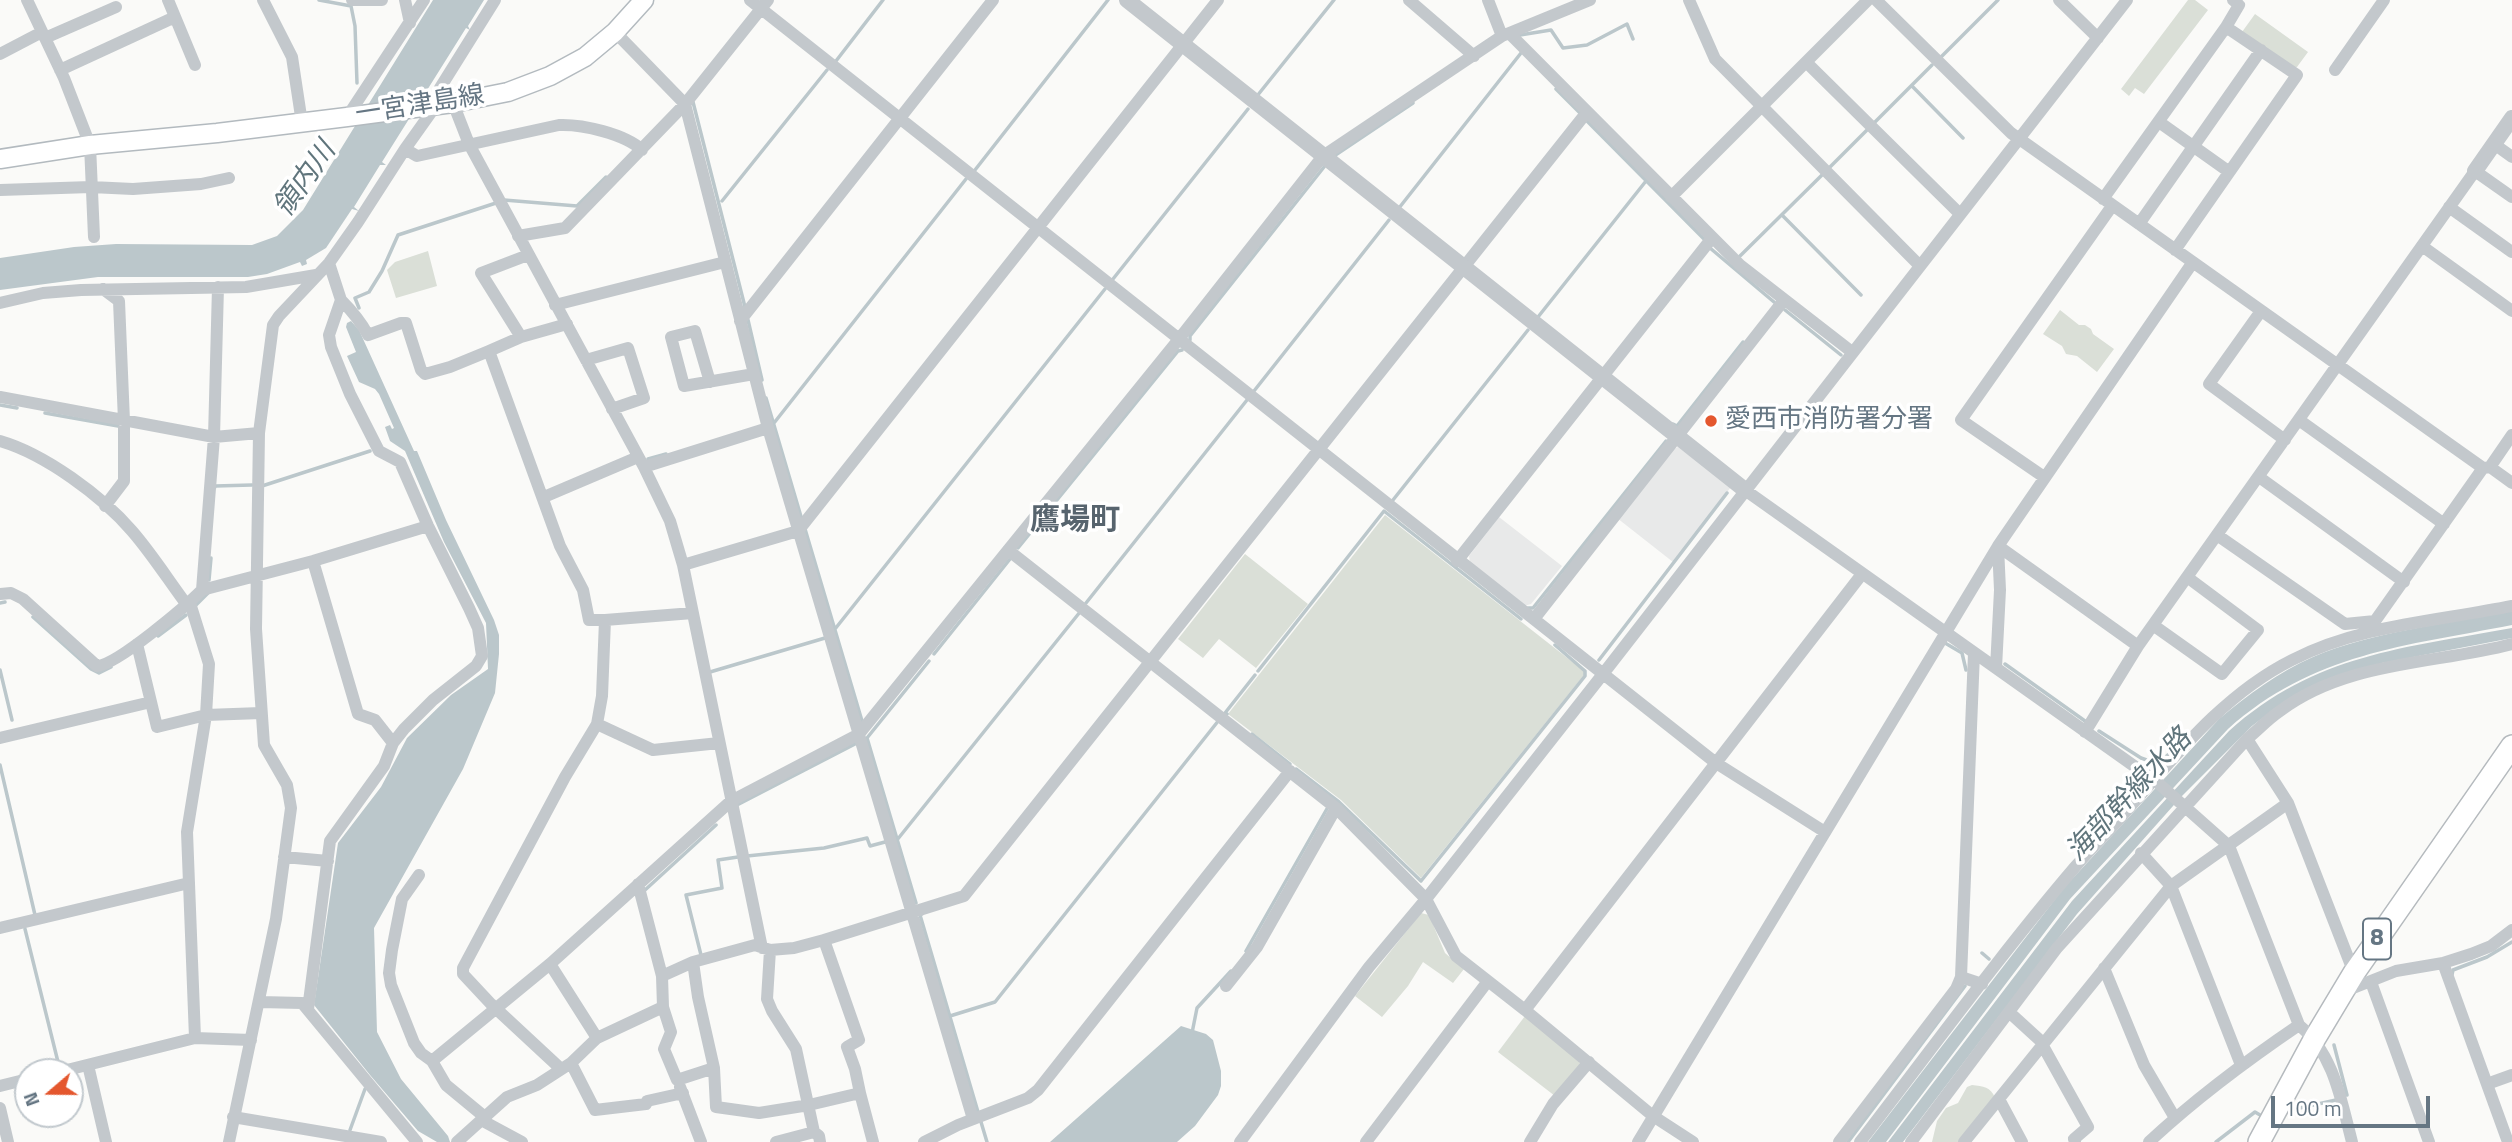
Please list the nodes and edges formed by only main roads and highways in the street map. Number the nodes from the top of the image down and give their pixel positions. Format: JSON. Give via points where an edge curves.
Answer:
{"nodes":[{"id":1,"x":644,"y":0,"type":"edge"},
{"id":2,"x":0,"y":159,"type":"edge"},
{"id":3,"x":2512,"y":746,"type":"edge"},
{"id":4,"x":2259,"y":1142,"type":"edge"}],
"edges":[{"from":1,"to":2,"type":"main road","name":"一宮津島線","via":[[584,57],[508,92],[352,117]]},
{"from":3,"to":4,"type":"main road","number":"8","via":[[2362,977],[2307,1032]]}]}
